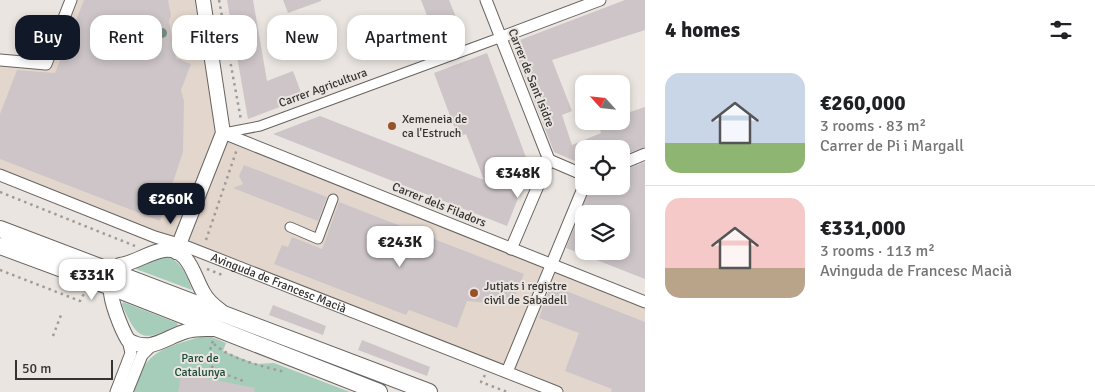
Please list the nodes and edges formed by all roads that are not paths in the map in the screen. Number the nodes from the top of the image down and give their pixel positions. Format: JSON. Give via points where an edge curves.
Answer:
{"nodes":[{"id":1,"x":71,"y":0,"type":"edge"},
{"id":2,"x":203,"y":0,"type":"edge"},
{"id":3,"x":486,"y":0,"type":"edge"},
{"id":4,"x":600,"y":0,"type":"edge"},
{"id":5,"x":499,"y":38,"type":"junction"},
{"id":6,"x":0,"y":60,"type":"edge"},
{"id":7,"x":223,"y":133,"type":"junction"},
{"id":8,"x":645,"y":154,"type":"edge"},
{"id":9,"x":549,"y":160,"type":"junction"},
{"id":10,"x":630,"y":160,"type":"edge"},
{"id":11,"x":575,"y":171,"type":"edge"},
{"id":12,"x":0,"y":175,"type":"edge"},
{"id":13,"x":580,"y":195,"type":"edge"},
{"id":14,"x":334,"y":199,"type":"dead end"},
{"id":15,"x":290,"y":227,"type":"dead end"},
{"id":16,"x":0,"y":229,"type":"edge"},
{"id":17,"x":0,"y":246,"type":"edge"},
{"id":18,"x":177,"y":248,"type":"junction"},
{"id":19,"x":511,"y":249,"type":"junction"},
{"id":20,"x":551,"y":264,"type":"junction"},
{"id":21,"x":117,"y":282,"type":"junction"},
{"id":22,"x":645,"y":302,"type":"edge"},
{"id":23,"x":198,"y":312,"type":"junction"},
{"id":24,"x":217,"y":332,"type":"junction"},
{"id":25,"x":128,"y":340,"type":"junction"},
{"id":26,"x":152,"y":346,"type":"junction"},
{"id":27,"x":507,"y":372,"type":"junction"},
{"id":28,"x":116,"y":392,"type":"edge"},
{"id":29,"x":128,"y":392,"type":"edge"},
{"id":30,"x":379,"y":392,"type":"edge"},
{"id":31,"x":429,"y":392,"type":"edge"},
{"id":32,"x":557,"y":392,"type":"edge"}],
"edges":[{"from":1,"to":6,"type":"street","via":[[46,64]]},
{"from":2,"to":7,"type":"street"},
{"from":3,"to":5,"type":"street","name":"Carrer de Sant Isidre"},
{"from":4,"to":5,"type":"street","name":"Carrer Agricultura"},
{"from":5,"to":7,"type":"street","name":"Carrer Agricultura","via":[[260,126]]},
{"from":5,"to":9,"type":"street","name":"Carrer de Sant Isidre"},
{"from":7,"to":18,"type":"street"},
{"from":7,"to":19,"type":"street","name":"Carrer dels Filadors"},
{"from":8,"to":10,"type":"street"},
{"from":9,"to":11,"type":"street"},
{"from":9,"to":19,"type":"street"},
{"from":12,"to":18,"type":"street","name":"Avinguda de Francesc Macià"},
{"from":13,"to":20,"type":"street"},
{"from":14,"to":15,"type":"street","via":[[318,238]]},
{"from":16,"to":21,"type":"main road","name":"Avinguda de Francesc Macià","via":[[89,263]]},
{"from":17,"to":21,"type":"main road","name":"Avinguda de Francesc Macià","via":[[90,286]]},
{"from":18,"to":21,"type":"street","name":"Avinguda de Francesc Macià","via":[[163,250]]},
{"from":18,"to":23,"type":"street","name":"Avinguda de Francesc Macià","via":[[188,260]]},
{"from":18,"to":27,"type":"street","name":"Avinguda de Francesc Macià"},
{"from":19,"to":20,"type":"street","name":"Carrer dels Filadors"},
{"from":20,"to":22,"type":"street","name":"Carrer dels Filadors"},
{"from":20,"to":27,"type":"street"},
{"from":21,"to":23,"type":"main road","name":"Avinguda de Francesc Macià"},
{"from":21,"to":25,"type":"street"},
{"from":23,"to":24,"type":"main road","name":"Avinguda de Francesc Macià"},
{"from":23,"to":24,"type":"street","name":"Avinguda de Francesc Macià","via":[[209,300]]},
{"from":23,"to":26,"type":"street"},
{"from":24,"to":30,"type":"main road","name":"Avinguda de Francesc Macià"},
{"from":24,"to":31,"type":"main road","name":"Avinguda de Francesc Macià"},
{"from":25,"to":26,"type":"street","via":[[142,347]]},
{"from":25,"to":28,"type":"street","via":[[132,353]]},
{"from":26,"to":29,"type":"street","via":[[142,355]]},
{"from":27,"to":32,"type":"street","name":"Avinguda de Francesc Macià"}]}
